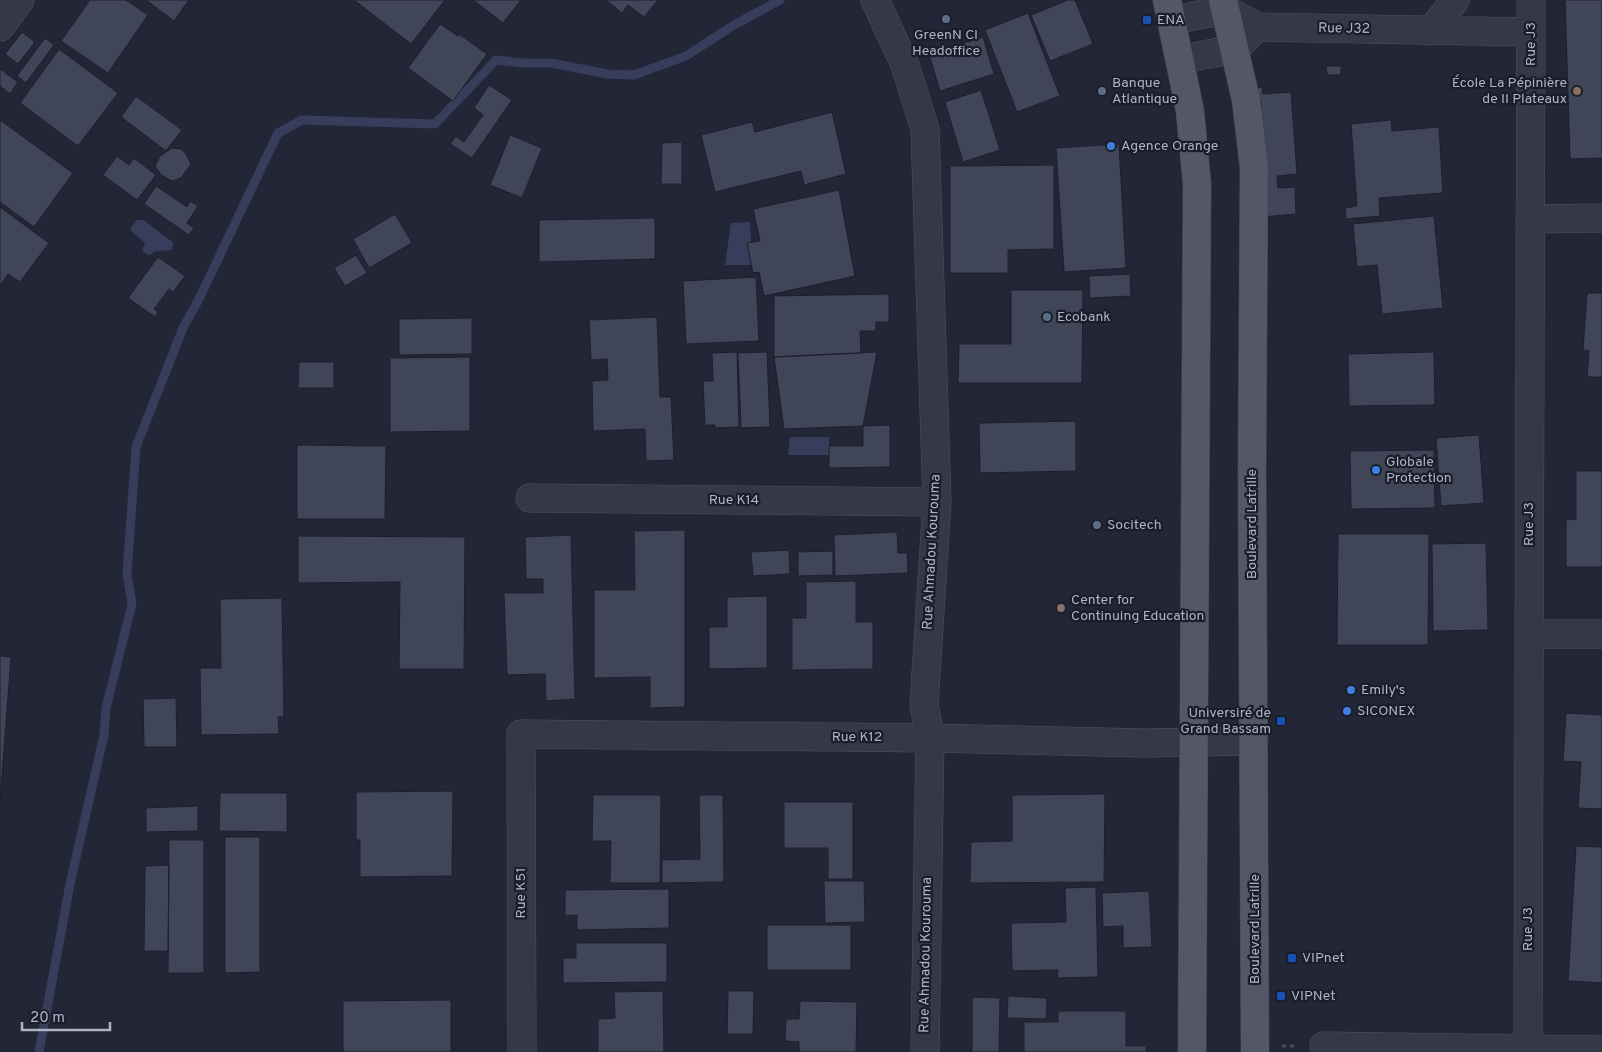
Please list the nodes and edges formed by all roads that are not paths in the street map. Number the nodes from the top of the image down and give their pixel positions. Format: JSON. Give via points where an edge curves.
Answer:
{"nodes":[{"id":1,"x":20,"y":0,"type":"edge"},
{"id":2,"x":875,"y":0,"type":"edge"},
{"id":3,"x":1455,"y":0,"type":"edge"},
{"id":4,"x":1531,"y":0,"type":"edge"},
{"id":5,"x":1224,"y":5,"type":"edge"},
{"id":6,"x":1170,"y":10,"type":"edge"},
{"id":7,"x":0,"y":27,"type":"edge"},
{"id":8,"x":1258,"y":27,"type":"junction"},
{"id":9,"x":1431,"y":31,"type":"junction"},
{"id":10,"x":1531,"y":32,"type":"junction"},
{"id":11,"x":1236,"y":49,"type":"junction"},
{"id":12,"x":1181,"y":59,"type":"junction"},
{"id":13,"x":1602,"y":218,"type":"edge"},
{"id":14,"x":1530,"y":219,"type":"junction"},
{"id":15,"x":530,"y":498,"type":"dead end"},
{"id":16,"x":937,"y":502,"type":"junction"},
{"id":17,"x":1529,"y":634,"type":"junction"},
{"id":18,"x":1602,"y":634,"type":"edge"},
{"id":19,"x":521,"y":734,"type":"joint"},
{"id":20,"x":930,"y":738,"type":"junction"},
{"id":21,"x":1254,"y":741,"type":"junction"},
{"id":22,"x":1193,"y":742,"type":"junction"},
{"id":23,"x":1324,"y":1046,"type":"road end"},
{"id":24,"x":1255,"y":1049,"type":"edge"},
{"id":25,"x":1528,"y":1049,"type":"junction"},
{"id":26,"x":1602,"y":1050,"type":"edge"},
{"id":27,"x":522,"y":1052,"type":"edge"},
{"id":28,"x":925,"y":1052,"type":"edge"},
{"id":29,"x":1192,"y":1052,"type":"edge"}],
"edges":[{"from":1,"to":7,"type":"street"},
{"from":2,"to":16,"type":"street","name":"Rue Ahmadou Kourouma","via":[[904,65],[925,129]]},
{"from":3,"to":9,"type":"street"},
{"from":4,"to":10,"type":"street","name":"Rue J3"},
{"from":5,"to":6,"type":"street"},
{"from":5,"to":8,"type":"street"},
{"from":5,"to":11,"type":"main road","name":"Boulevard Latrille"},
{"from":6,"to":12,"type":"main road"},
{"from":8,"to":9,"type":"street","name":"Rue J32"},
{"from":8,"to":11,"type":"street"},
{"from":9,"to":10,"type":"street","name":"Rue J32"},
{"from":10,"to":14,"type":"street","name":"Rue J3"},
{"from":11,"to":12,"type":"street"},
{"from":11,"to":21,"type":"main road","name":"Boulevard Latrille","via":[[1254,168]]},
{"from":12,"to":22,"type":"main road","via":[[1197,184]]},
{"from":13,"to":14,"type":"street"},
{"from":14,"to":17,"type":"street","name":"Rue J3"},
{"from":15,"to":16,"type":"street","name":"Rue K14"},
{"from":16,"to":20,"type":"street","name":"Rue Ahmadou Kourouma","via":[[924,705]]},
{"from":17,"to":18,"type":"street"},
{"from":17,"to":25,"type":"street","name":"Rue J3"},
{"from":19,"to":20,"type":"street","name":"Rue K12"},
{"from":19,"to":27,"type":"street","name":"Rue K51"},
{"from":20,"to":22,"type":"street","name":"Rue K12"},
{"from":20,"to":28,"type":"street","name":"Rue Ahmadou Kourouma"},
{"from":21,"to":22,"type":"street","name":"Rue K12"},
{"from":21,"to":24,"type":"main road","name":"Boulevard Latrille"},
{"from":22,"to":29,"type":"main road"},
{"from":23,"to":25,"type":"street"},
{"from":25,"to":26,"type":"street"}]}
